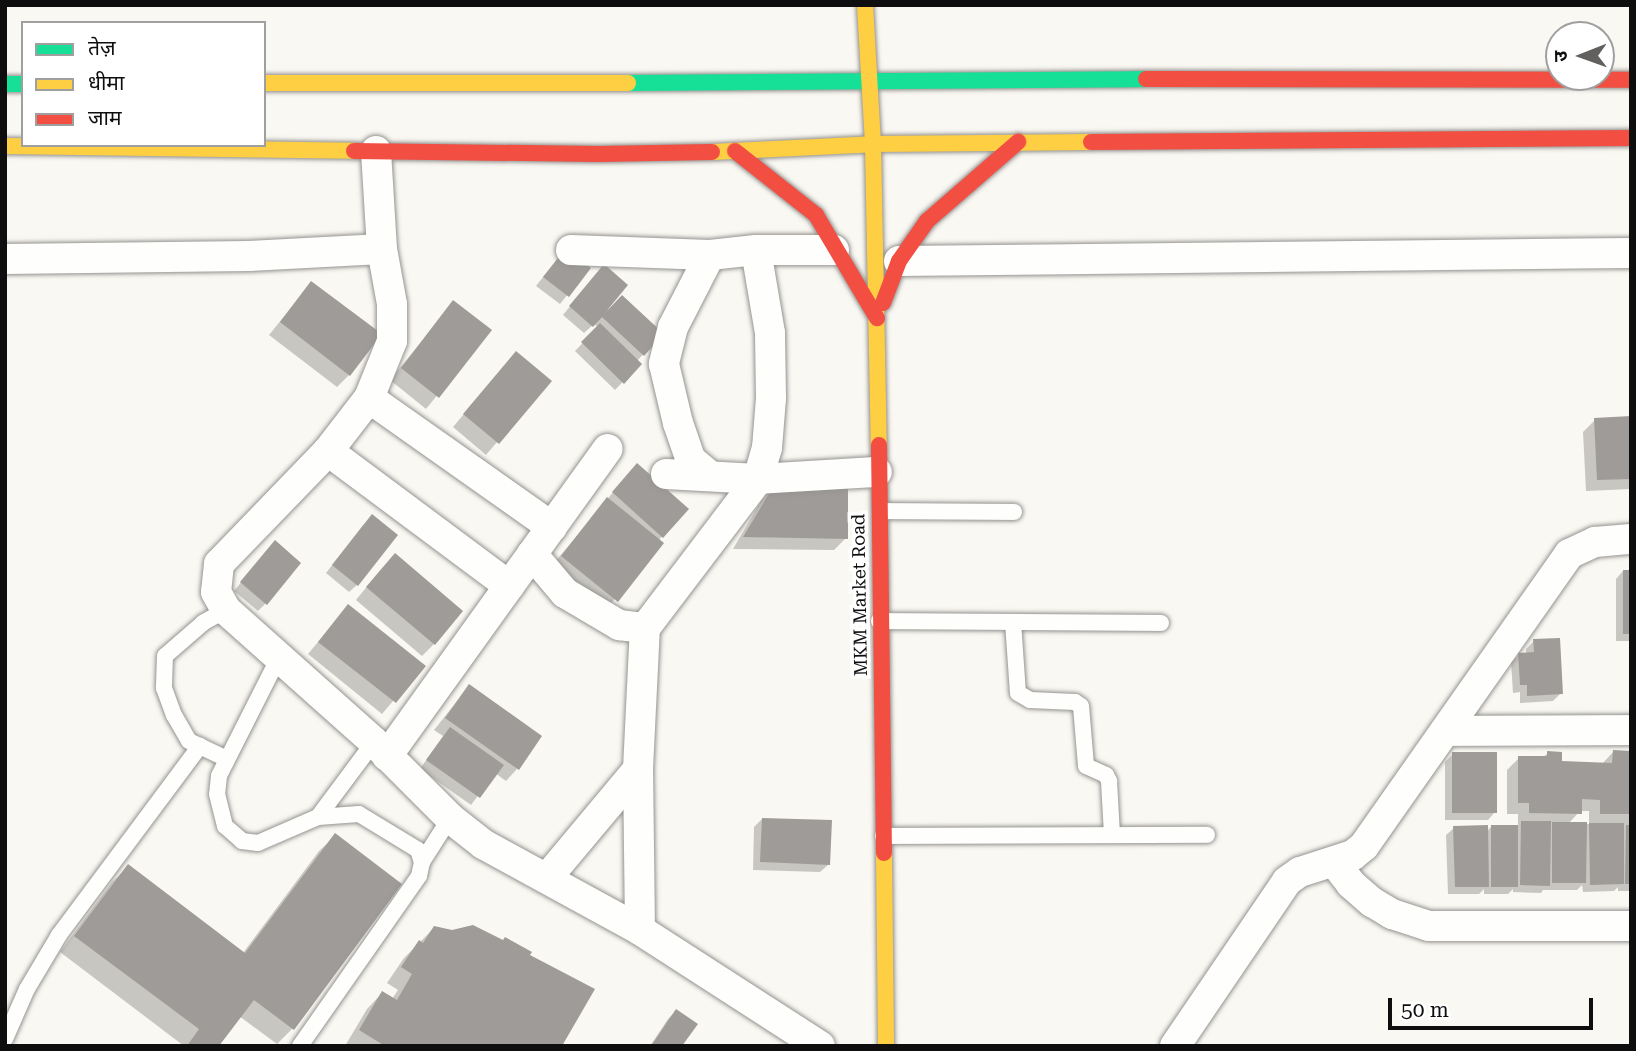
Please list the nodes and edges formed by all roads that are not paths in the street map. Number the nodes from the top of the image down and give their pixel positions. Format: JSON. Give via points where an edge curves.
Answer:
{"nodes":[{"id":1,"x":865,"y":5,"type":"edge"},
{"id":2,"x":867,"y":79,"type":"junction"},
{"id":3,"x":1631,"y":80,"type":"edge"},
{"id":4,"x":266,"y":83,"type":"edge"},
{"id":5,"x":1631,"y":138,"type":"edge"},
{"id":6,"x":1018,"y":142,"type":"junction"},
{"id":7,"x":873,"y":144,"type":"junction"},
{"id":8,"x":79,"y":147,"type":"edge"},
{"id":9,"x":376,"y":151,"type":"junction"},
{"id":10,"x":735,"y":151,"type":"junction"},
{"id":11,"x":382,"y":249,"type":"junction"},
{"id":12,"x":571,"y":250,"type":"dead end"},
{"id":13,"x":756,"y":250,"type":"junction"},
{"id":14,"x":834,"y":250,"type":"junction"},
{"id":15,"x":1631,"y":253,"type":"edge"},
{"id":16,"x":710,"y":255,"type":"junction"},
{"id":17,"x":5,"y":259,"type":"edge"},
{"id":18,"x":899,"y":261,"type":"junction"},
{"id":19,"x":877,"y":318,"type":"junction"},
{"id":20,"x":369,"y":398,"type":"junction"},
{"id":21,"x":608,"y":449,"type":"dead end"},
{"id":22,"x":328,"y":451,"type":"junction"},
{"id":23,"x":877,"y":472,"type":"junction"},
{"id":24,"x":666,"y":474,"type":"dead end"},
{"id":25,"x":710,"y":476,"type":"junction"},
{"id":26,"x":758,"y":479,"type":"junction"},
{"id":27,"x":877,"y":511,"type":"junction"},
{"id":28,"x":1014,"y":512,"type":"dead end"},
{"id":29,"x":552,"y":527,"type":"junction"},
{"id":30,"x":1631,"y":539,"type":"edge"},
{"id":31,"x":532,"y":554,"type":"junction"},
{"id":32,"x":509,"y":586,"type":"junction"},
{"id":33,"x":226,"y":611,"type":"junction"},
{"id":34,"x":879,"y":621,"type":"junction"},
{"id":35,"x":1013,"y":622,"type":"junction"},
{"id":36,"x":1161,"y":623,"type":"dead end"},
{"id":37,"x":645,"y":628,"type":"junction"},
{"id":38,"x":278,"y":659,"type":"junction"},
{"id":39,"x":1445,"y":730,"type":"junction"},
{"id":40,"x":1631,"y":730,"type":"edge"},
{"id":41,"x":200,"y":746,"type":"junction"},
{"id":42,"x":381,"y":749,"type":"junction"},
{"id":43,"x":227,"y":759,"type":"junction"},
{"id":44,"x":638,"y":769,"type":"junction"},
{"id":45,"x":318,"y":817,"type":"junction"},
{"id":46,"x":450,"y":818,"type":"junction"},
{"id":47,"x":1112,"y":835,"type":"junction"},
{"id":48,"x":1207,"y":835,"type":"dead end"},
{"id":49,"x":883,"y":836,"type":"junction"},
{"id":50,"x":422,"y":862,"type":"junction"},
{"id":51,"x":1334,"y":862,"type":"junction"},
{"id":52,"x":547,"y":878,"type":"junction"},
{"id":53,"x":1631,"y":926,"type":"edge"},
{"id":54,"x":640,"y":930,"type":"junction"},
{"id":55,"x":5,"y":1040,"type":"edge"},
{"id":56,"x":300,"y":1046,"type":"edge"},
{"id":57,"x":820,"y":1046,"type":"edge"},
{"id":58,"x":886,"y":1046,"type":"edge"},
{"id":59,"x":1175,"y":1046,"type":"edge"}],
"edges":[{"from":1,"to":2,"type":"main road","name":"MKM Market Road"},
{"from":2,"to":3,"type":"main road"},
{"from":2,"to":4,"type":"main road","via":[[799,83]]},
{"from":2,"to":7,"type":"main road","name":"MKM Market Road"},
{"from":5,"to":6,"type":"main road"},
{"from":6,"to":7,"type":"main road"},
{"from":6,"to":18,"type":"main road","via":[[927,221]]},
{"from":7,"to":10,"type":"main road"},
{"from":7,"to":19,"type":"main road","name":"MKM Market Road"},
{"from":8,"to":9,"type":"main road"},
{"from":9,"to":10,"type":"main road"},
{"from":9,"to":11,"type":"street"},
{"from":10,"to":14,"type":"main road","via":[[816,215]]},
{"from":11,"to":17,"type":"street","via":[[249,257]]},
{"from":11,"to":20,"type":"street","via":[[392,304],[392,341]]},
{"from":12,"to":16,"type":"street"},
{"from":13,"to":14,"type":"street"},
{"from":13,"to":16,"type":"street"},
{"from":13,"to":26,"type":"street","via":[[769,333],[771,398]]},
{"from":14,"to":19,"type":"main road"},
{"from":15,"to":18,"type":"street"},
{"from":16,"to":25,"type":"street","via":[[673,327],[664,364],[691,460]]},
{"from":18,"to":19,"type":"main road"},
{"from":19,"to":23,"type":"main road","name":"MKM Market Road"},
{"from":20,"to":22,"type":"street"},
{"from":20,"to":29,"type":"street"},
{"from":21,"to":29,"type":"street"},
{"from":22,"to":32,"type":"street"},
{"from":22,"to":33,"type":"street","via":[[219,564],[216,592]]},
{"from":23,"to":26,"type":"street"},
{"from":23,"to":27,"type":"main road","name":"MKM Market Road"},
{"from":24,"to":25,"type":"street"},
{"from":25,"to":26,"type":"street"},
{"from":26,"to":37,"type":"street"},
{"from":27,"to":28,"type":"lane"},
{"from":27,"to":34,"type":"main road","name":"MKM Market Road"},
{"from":29,"to":31,"type":"street"},
{"from":30,"to":39,"type":"street","via":[[1595,542],[1569,554]]},
{"from":31,"to":32,"type":"street"},
{"from":31,"to":37,"type":"street","via":[[565,593],[619,625]]},
{"from":32,"to":42,"type":"street"},
{"from":33,"to":38,"type":"street"},
{"from":33,"to":41,"type":"lane","via":[[203,623],[165,656],[164,688],[174,715],[189,741]]},
{"from":34,"to":35,"type":"lane"},
{"from":34,"to":49,"type":"main road","name":"MKM Market Road"},
{"from":35,"to":36,"type":"lane"},
{"from":35,"to":47,"type":"lane","via":[[1018,693],[1030,700],[1081,706],[1086,766],[1109,780]]},
{"from":37,"to":44,"type":"street"},
{"from":38,"to":42,"type":"street"},
{"from":38,"to":43,"type":"lane"},
{"from":39,"to":40,"type":"street"},
{"from":39,"to":51,"type":"street","via":[[1364,846]]},
{"from":41,"to":43,"type":"lane"},
{"from":41,"to":55,"type":"lane","via":[[59,935],[27,989]]},
{"from":42,"to":45,"type":"lane"},
{"from":42,"to":46,"type":"street"},
{"from":43,"to":45,"type":"lane","via":[[217,794],[225,826],[242,841],[258,843]]},
{"from":44,"to":52,"type":"street"},
{"from":44,"to":54,"type":"street"},
{"from":45,"to":50,"type":"lane","via":[[359,814],[418,850]]},
{"from":46,"to":50,"type":"lane"},
{"from":46,"to":52,"type":"street","via":[[483,844]]},
{"from":47,"to":48,"type":"lane"},
{"from":47,"to":49,"type":"lane"},
{"from":49,"to":58,"type":"main road","name":"MKM Market Road"},
{"from":50,"to":56,"type":"lane","via":[[419,876]]},
{"from":51,"to":53,"type":"street","via":[[1373,902],[1428,926]]},
{"from":51,"to":59,"type":"street","via":[[1287,881]]},
{"from":52,"to":54,"type":"street"},
{"from":54,"to":57,"type":"street"}]}
